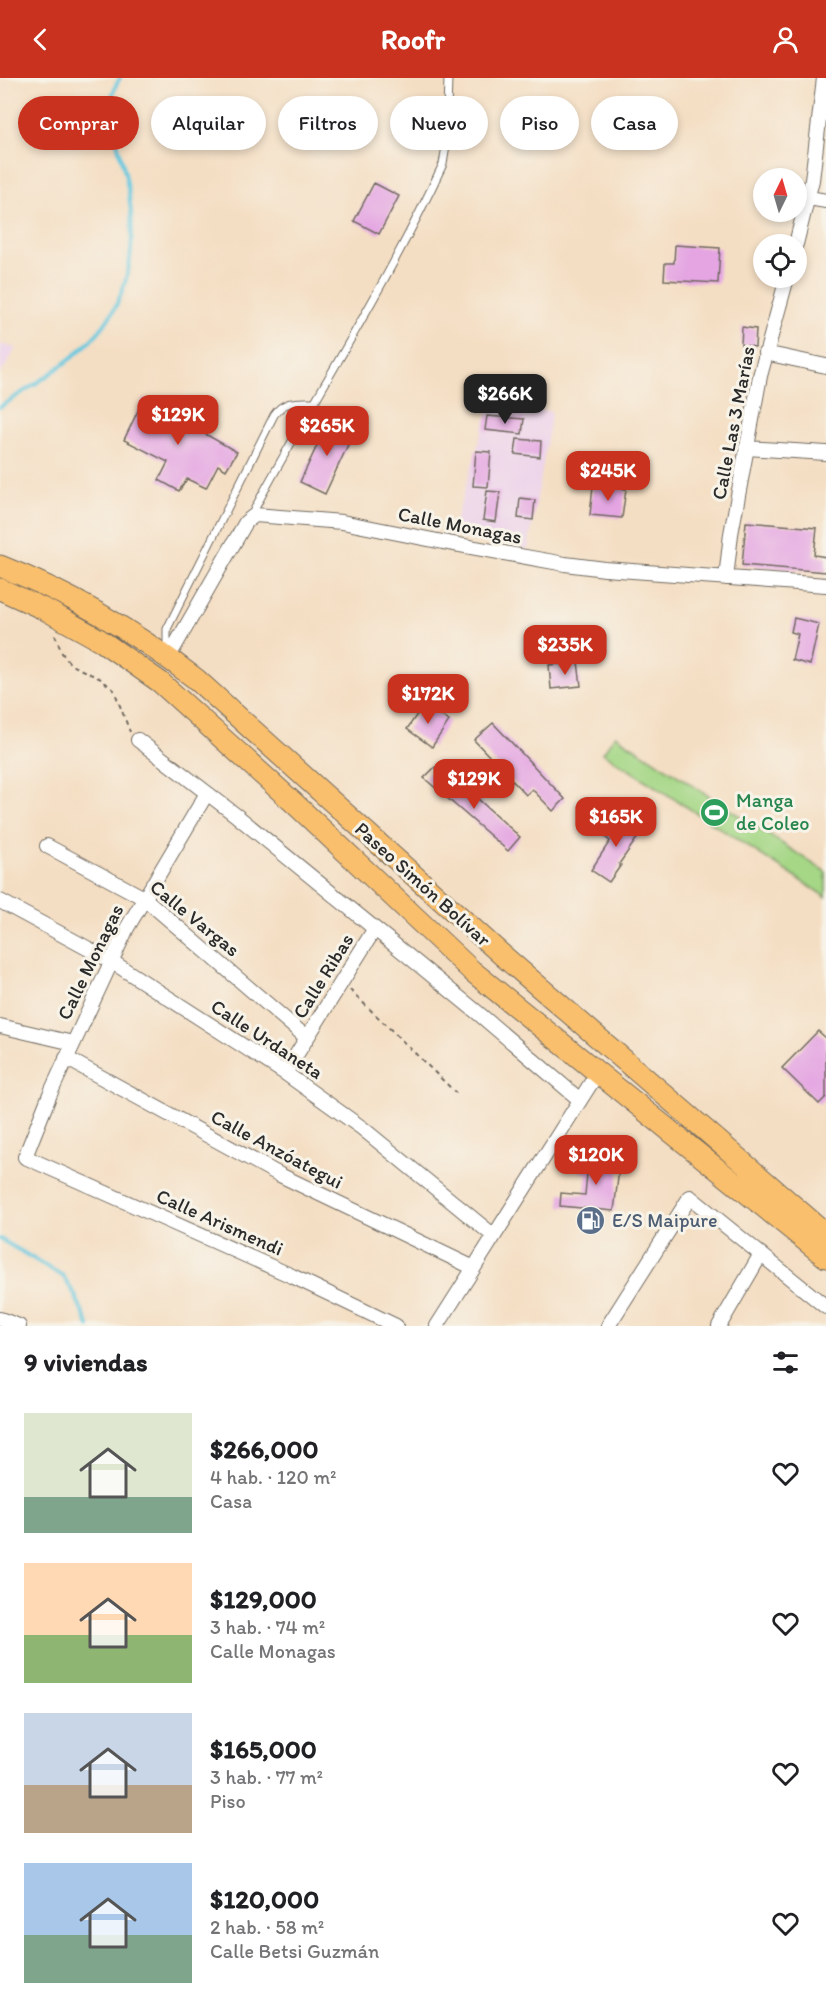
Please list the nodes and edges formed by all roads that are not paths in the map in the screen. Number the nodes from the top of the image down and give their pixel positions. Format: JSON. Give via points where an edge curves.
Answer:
{"nodes":[{"id":1,"x":448,"y":78,"type":"edge"},
{"id":2,"x":824,"y":78,"type":"edge"},
{"id":3,"x":808,"y":198,"type":"junction"},
{"id":4,"x":826,"y":201,"type":"edge"},
{"id":5,"x":799,"y":234,"type":"edge"},
{"id":6,"x":784,"y":288,"type":"edge"},
{"id":7,"x":765,"y":353,"type":"junction"},
{"id":8,"x":826,"y":366,"type":"edge"},
{"id":9,"x":313,"y":402,"type":"junction"},
{"id":10,"x":746,"y":448,"type":"junction"},
{"id":11,"x":826,"y":453,"type":"edge"},
{"id":12,"x":252,"y":516,"type":"junction"},
{"id":13,"x":0,"y":566,"type":"edge"},
{"id":14,"x":726,"y":578,"type":"junction"},
{"id":15,"x":826,"y":585,"type":"edge"},
{"id":16,"x":0,"y":589,"type":"edge"},
{"id":17,"x":171,"y":653,"type":"junction"},
{"id":18,"x":138,"y":740,"type":"road end"},
{"id":19,"x":207,"y":793,"type":"junction"},
{"id":20,"x":47,"y":846,"type":"dead end"},
{"id":21,"x":144,"y":898,"type":"junction"},
{"id":22,"x":0,"y":901,"type":"edge"},
{"id":23,"x":374,"y":930,"type":"junction"},
{"id":24,"x":111,"y":962,"type":"junction"},
{"id":25,"x":0,"y":1026,"type":"edge"},
{"id":26,"x":307,"y":1038,"type":"junction"},
{"id":27,"x":73,"y":1042,"type":"junction"},
{"id":28,"x":66,"y":1058,"type":"junction"},
{"id":29,"x":598,"y":1072,"type":"junction"},
{"id":30,"x":285,"y":1073,"type":"junction"},
{"id":31,"x":580,"y":1100,"type":"junction"},
{"id":32,"x":26,"y":1157,"type":"joint"},
{"id":33,"x":826,"y":1234,"type":"edge"},
{"id":34,"x":494,"y":1236,"type":"junction"},
{"id":35,"x":761,"y":1254,"type":"junction"},
{"id":36,"x":826,"y":1257,"type":"edge"},
{"id":37,"x":474,"y":1268,"type":"junction"},
{"id":38,"x":826,"y":1307,"type":"edge"},
{"id":39,"x":0,"y":1319,"type":"edge"},
{"id":40,"x":19,"y":1326,"type":"edge"},
{"id":41,"x":396,"y":1326,"type":"edge"},
{"id":42,"x":437,"y":1326,"type":"edge"},
{"id":43,"x":608,"y":1326,"type":"edge"},
{"id":44,"x":719,"y":1326,"type":"edge"}],
"edges":[{"from":1,"to":9,"type":"lane","via":[[443,164],[382,285]]},
{"from":2,"to":3,"type":"street"},
{"from":3,"to":4,"type":"street"},
{"from":3,"to":5,"type":"street"},
{"from":6,"to":7,"type":"street","name":"Calle Las 3 Marías"},
{"from":7,"to":8,"type":"street"},
{"from":7,"to":10,"type":"street","name":"Calle Las 3 Marías"},
{"from":9,"to":12,"type":"lane"},
{"from":9,"to":17,"type":"lane","via":[[288,403],[274,415],[166,629]]},
{"from":10,"to":11,"type":"street"},
{"from":10,"to":14,"type":"street","name":"Calle Las 3 Marías"},
{"from":12,"to":14,"type":"street","name":"Calle Monagas","via":[[342,522],[566,564]]},
{"from":12,"to":17,"type":"street"},
{"from":13,"to":17,"type":"main road","name":"Paseo Simón Bolívar","via":[[87,605]]},
{"from":14,"to":15,"type":"street","name":"Calle Monagas"},
{"from":16,"to":29,"type":"main road","name":"Paseo Simón Bolívar","via":[[100,640],[160,682],[435,938]]},
{"from":17,"to":33,"type":"main road","name":"Paseo Simón Bolívar","via":[[518,969]]},
{"from":18,"to":19,"type":"street"},
{"from":19,"to":21,"type":"street","name":"Calle Monagas"},
{"from":19,"to":23,"type":"street"},
{"from":20,"to":21,"type":"street","name":"Calle Vargas"},
{"from":21,"to":24,"type":"street","name":"Calle Monagas"},
{"from":21,"to":26,"type":"street","name":"Calle Vargas"},
{"from":22,"to":24,"type":"street","name":"Calle Urdaneta"},
{"from":23,"to":26,"type":"street","name":"Calle Ribas"},
{"from":23,"to":31,"type":"street"},
{"from":24,"to":27,"type":"street","name":"Calle Monagas"},
{"from":24,"to":30,"type":"street","name":"Calle Urdaneta"},
{"from":25,"to":27,"type":"street"},
{"from":26,"to":30,"type":"street","name":"Calle Ribas"},
{"from":27,"to":28,"type":"street","name":"Calle Monagas"},
{"from":28,"to":32,"type":"street","name":"Calle Monagas"},
{"from":28,"to":37,"type":"street","name":"Calle Anzóategui","via":[[280,1175]]},
{"from":29,"to":31,"type":"street"},
{"from":29,"to":36,"type":"main road","name":"Paseo Simón Bolívar"},
{"from":30,"to":34,"type":"street","name":"Calle Urdaneta","via":[[362,1128]]},
{"from":31,"to":34,"type":"street"},
{"from":32,"to":41,"type":"street","name":"Calle Arismendi"},
{"from":34,"to":37,"type":"street"},
{"from":35,"to":38,"type":"street"},
{"from":35,"to":43,"type":"street","via":[[690,1197]]},
{"from":35,"to":44,"type":"street"},
{"from":37,"to":42,"type":"street"},
{"from":39,"to":40,"type":"street"}]}
